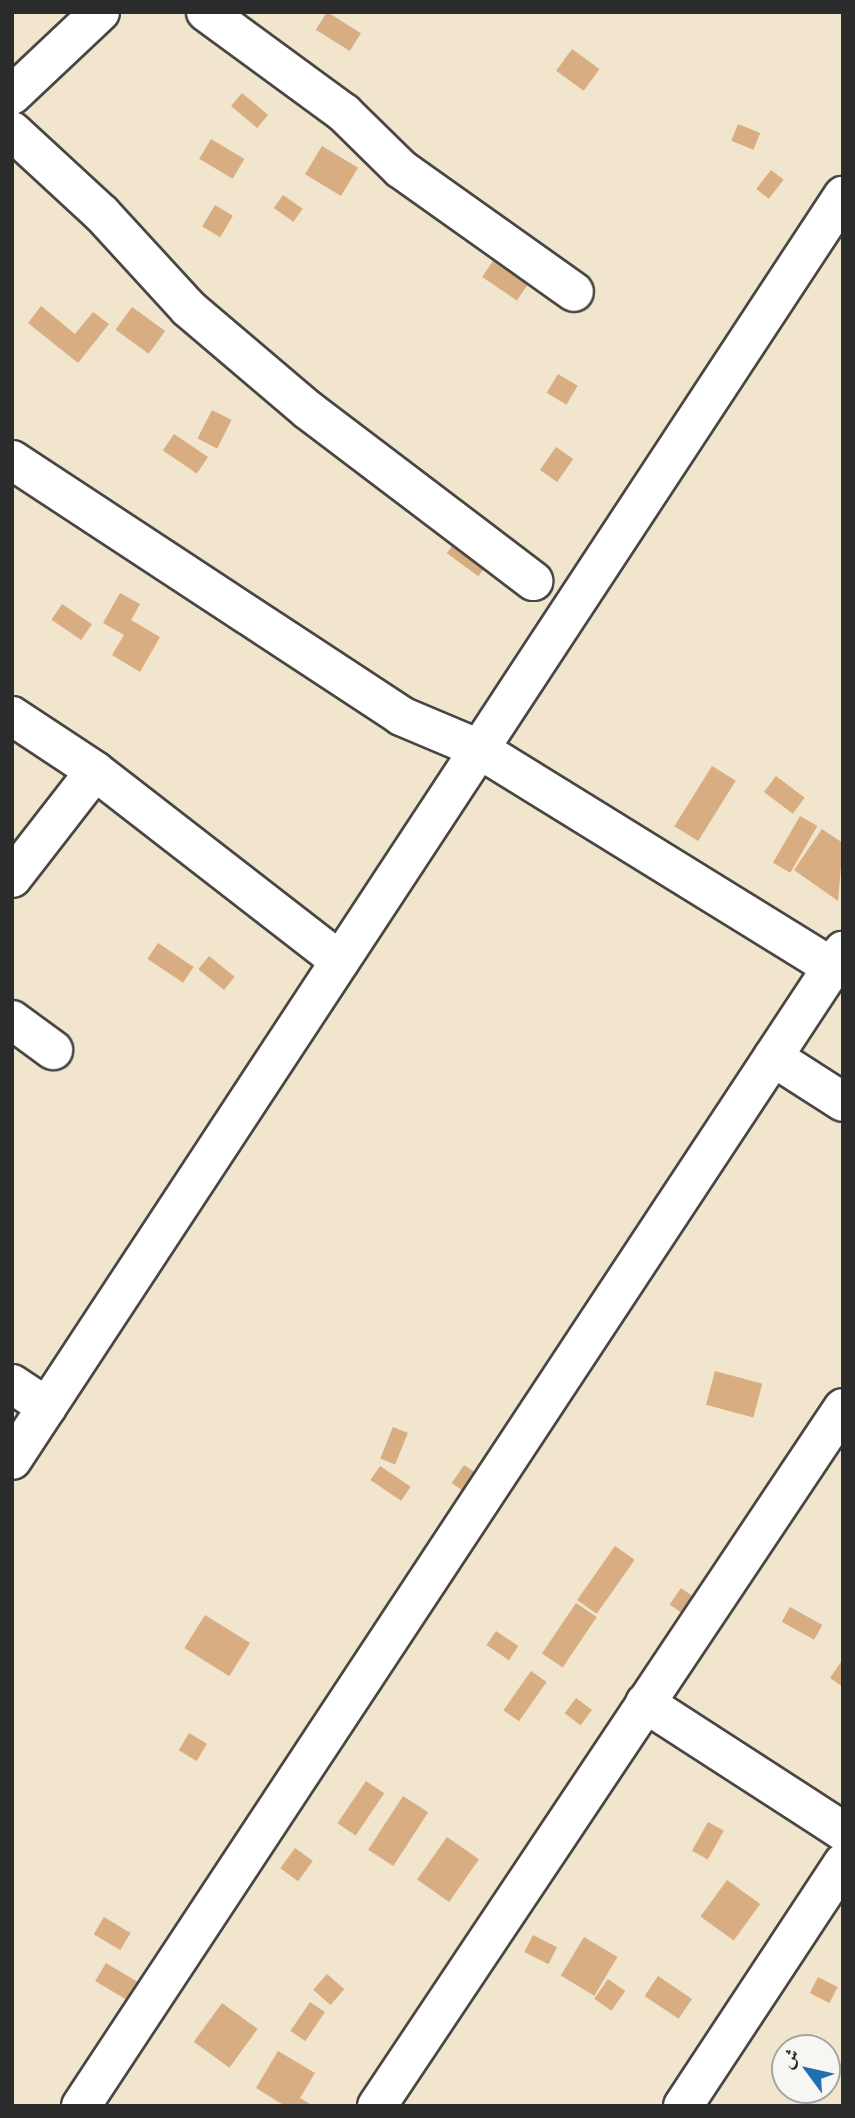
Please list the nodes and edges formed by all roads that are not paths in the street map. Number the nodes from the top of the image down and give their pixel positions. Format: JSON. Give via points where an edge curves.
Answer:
{"nodes":[{"id":1,"x":100,"y":12,"type":"edge"},
{"id":2,"x":206,"y":12,"type":"edge"},
{"id":3,"x":12,"y":95,"type":"edge"},
{"id":4,"x":12,"y":131,"type":"edge"},
{"id":5,"x":843,"y":196,"type":"edge"},
{"id":6,"x":575,"y":292,"type":"dead end"},
{"id":7,"x":12,"y":460,"type":"edge"},
{"id":8,"x":533,"y":581,"type":"dead end"},
{"id":9,"x":12,"y":716,"type":"edge"},
{"id":10,"x":479,"y":749,"type":"junction"},
{"id":11,"x":95,"y":771,"type":"junction"},
{"id":12,"x":12,"y":878,"type":"edge"},
{"id":13,"x":837,"y":959,"type":"edge"},
{"id":14,"x":340,"y":961,"type":"junction"},
{"id":15,"x":12,"y":1020,"type":"edge"},
{"id":16,"x":53,"y":1050,"type":"dead end"},
{"id":17,"x":773,"y":1057,"type":"junction"},
{"id":18,"x":843,"y":1102,"type":"edge"},
{"id":19,"x":12,"y":1384,"type":"edge"},
{"id":20,"x":47,"y":1407,"type":"junction"},
{"id":21,"x":843,"y":1408,"type":"edge"},
{"id":22,"x":12,"y":1460,"type":"edge"},
{"id":23,"x":645,"y":1703,"type":"junction"},
{"id":24,"x":843,"y":1831,"type":"edge"},
{"id":25,"x":843,"y":1863,"type":"edge"},
{"id":26,"x":81,"y":2106,"type":"edge"},
{"id":27,"x":377,"y":2106,"type":"edge"},
{"id":28,"x":682,"y":2106,"type":"edge"}],
"edges":[{"from":1,"to":3,"type":"street"},
{"from":2,"to":6,"type":"street","via":[[344,114],[412,177]]},
{"from":4,"to":8,"type":"street","via":[[102,214],[188,308],[308,410]]},
{"from":5,"to":10,"type":"street"},
{"from":7,"to":10,"type":"street","via":[[401,716]]},
{"from":9,"to":11,"type":"street"},
{"from":10,"to":13,"type":"street"},
{"from":10,"to":14,"type":"street"},
{"from":11,"to":12,"type":"street"},
{"from":11,"to":14,"type":"street"},
{"from":13,"to":17,"type":"street"},
{"from":14,"to":20,"type":"street"},
{"from":15,"to":16,"type":"street"},
{"from":17,"to":18,"type":"street"},
{"from":17,"to":26,"type":"street"},
{"from":19,"to":20,"type":"street"},
{"from":20,"to":22,"type":"street"},
{"from":21,"to":23,"type":"street"},
{"from":23,"to":24,"type":"street"},
{"from":23,"to":27,"type":"street"},
{"from":25,"to":28,"type":"street"}]}
